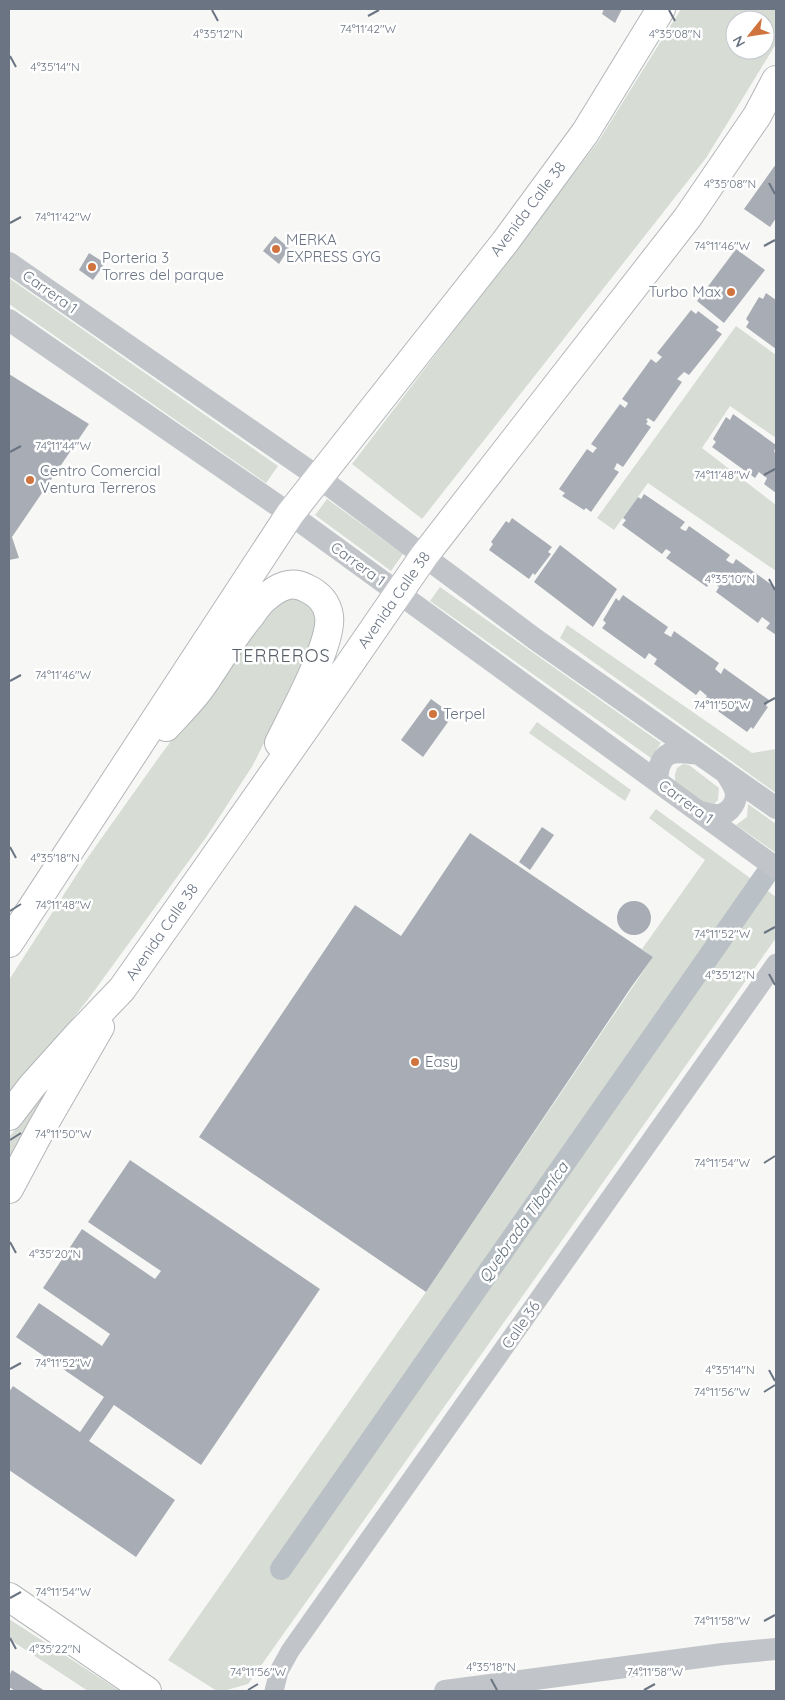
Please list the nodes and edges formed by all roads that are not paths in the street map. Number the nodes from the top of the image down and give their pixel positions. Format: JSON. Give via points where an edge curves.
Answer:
{"nodes":[{"id":1,"x":661,"y":9,"type":"edge"},
{"id":2,"x":776,"y":80,"type":"edge"},
{"id":3,"x":9,"y":263,"type":"edge"},
{"id":4,"x":9,"y":320,"type":"edge"},
{"id":5,"x":318,"y":477,"type":"junction"},
{"id":6,"x":290,"y":514,"type":"junction"},
{"id":7,"x":424,"y":556,"type":"junction"},
{"id":8,"x":398,"y":593,"type":"junction"},
{"id":9,"x":699,"y":754,"type":"junction"},
{"id":10,"x":725,"y":772,"type":"junction"},
{"id":11,"x":657,"y":781,"type":"junction"},
{"id":12,"x":103,"y":797,"type":"junction"},
{"id":13,"x":249,"y":807,"type":"junction"},
{"id":14,"x":776,"y":808,"type":"edge"},
{"id":15,"x":701,"y":812,"type":"junction"},
{"id":16,"x":776,"y":868,"type":"edge"},
{"id":17,"x":9,"y":943,"type":"edge"},
{"id":18,"x":776,"y":963,"type":"edge"},
{"id":19,"x":122,"y":989,"type":"junction"},
{"id":20,"x":9,"y":1116,"type":"edge"},
{"id":21,"x":9,"y":1189,"type":"edge"},
{"id":22,"x":9,"y":1597,"type":"edge"},
{"id":23,"x":776,"y":1650,"type":"edge"},
{"id":24,"x":147,"y":1691,"type":"edge"},
{"id":25,"x":274,"y":1691,"type":"edge"},
{"id":26,"x":445,"y":1691,"type":"edge"}],
"edges":[{"from":1,"to":5,"type":"main road","name":"Avenida Calle 38","via":[[585,133],[505,242]]},
{"from":2,"to":7,"type":"main road","name":"Avenida Calle 38","via":[[757,116],[688,216]]},
{"from":3,"to":5,"type":"street","name":"Carrera 1"},
{"from":4,"to":6,"type":"street","name":"Carrera 1"},
{"from":5,"to":6,"type":"main road","name":"Avenida Calle 38"},
{"from":5,"to":7,"type":"street","name":"Carrera 1"},
{"from":6,"to":8,"type":"street","name":"Carrera 1"},
{"from":6,"to":12,"type":"main road","name":"Avenida Calle 38"},
{"from":7,"to":8,"type":"main road","name":"Avenida Calle 38"},
{"from":7,"to":9,"type":"street","name":"Carrera 1"},
{"from":8,"to":11,"type":"street","name":"Carrera 1"},
{"from":8,"to":13,"type":"main road","name":"Avenida Calle 38"},
{"from":9,"to":10,"type":"street","name":"Carrera 1"},
{"from":9,"to":11,"type":"street","via":[[669,753],[660,763]]},
{"from":10,"to":14,"type":"street","name":"Carrera 1"},
{"from":10,"to":15,"type":"street","via":[[736,794],[731,808],[718,816]]},
{"from":11,"to":15,"type":"street","name":"Carrera 1"},
{"from":12,"to":13,"type":"main road","via":[[198,691],[264,599],[280,587],[300,585],[317,594],[326,604],[328,628],[321,654]]},
{"from":12,"to":17,"type":"main road","name":"Avenida Calle 38"},
{"from":13,"to":19,"type":"main road","name":"Avenida Calle 38"},
{"from":15,"to":16,"type":"street","name":"Carrera 1"},
{"from":18,"to":25,"type":"street","name":"Calle 36","via":[[290,1652],[279,1671]]},
{"from":19,"to":20,"type":"main road","name":"Avenida Calle 38","via":[[76,1036]]},
{"from":19,"to":21,"type":"main road"},
{"from":22,"to":24,"type":"main road"},
{"from":23,"to":26,"type":"street","via":[[723,1654]]}]}
